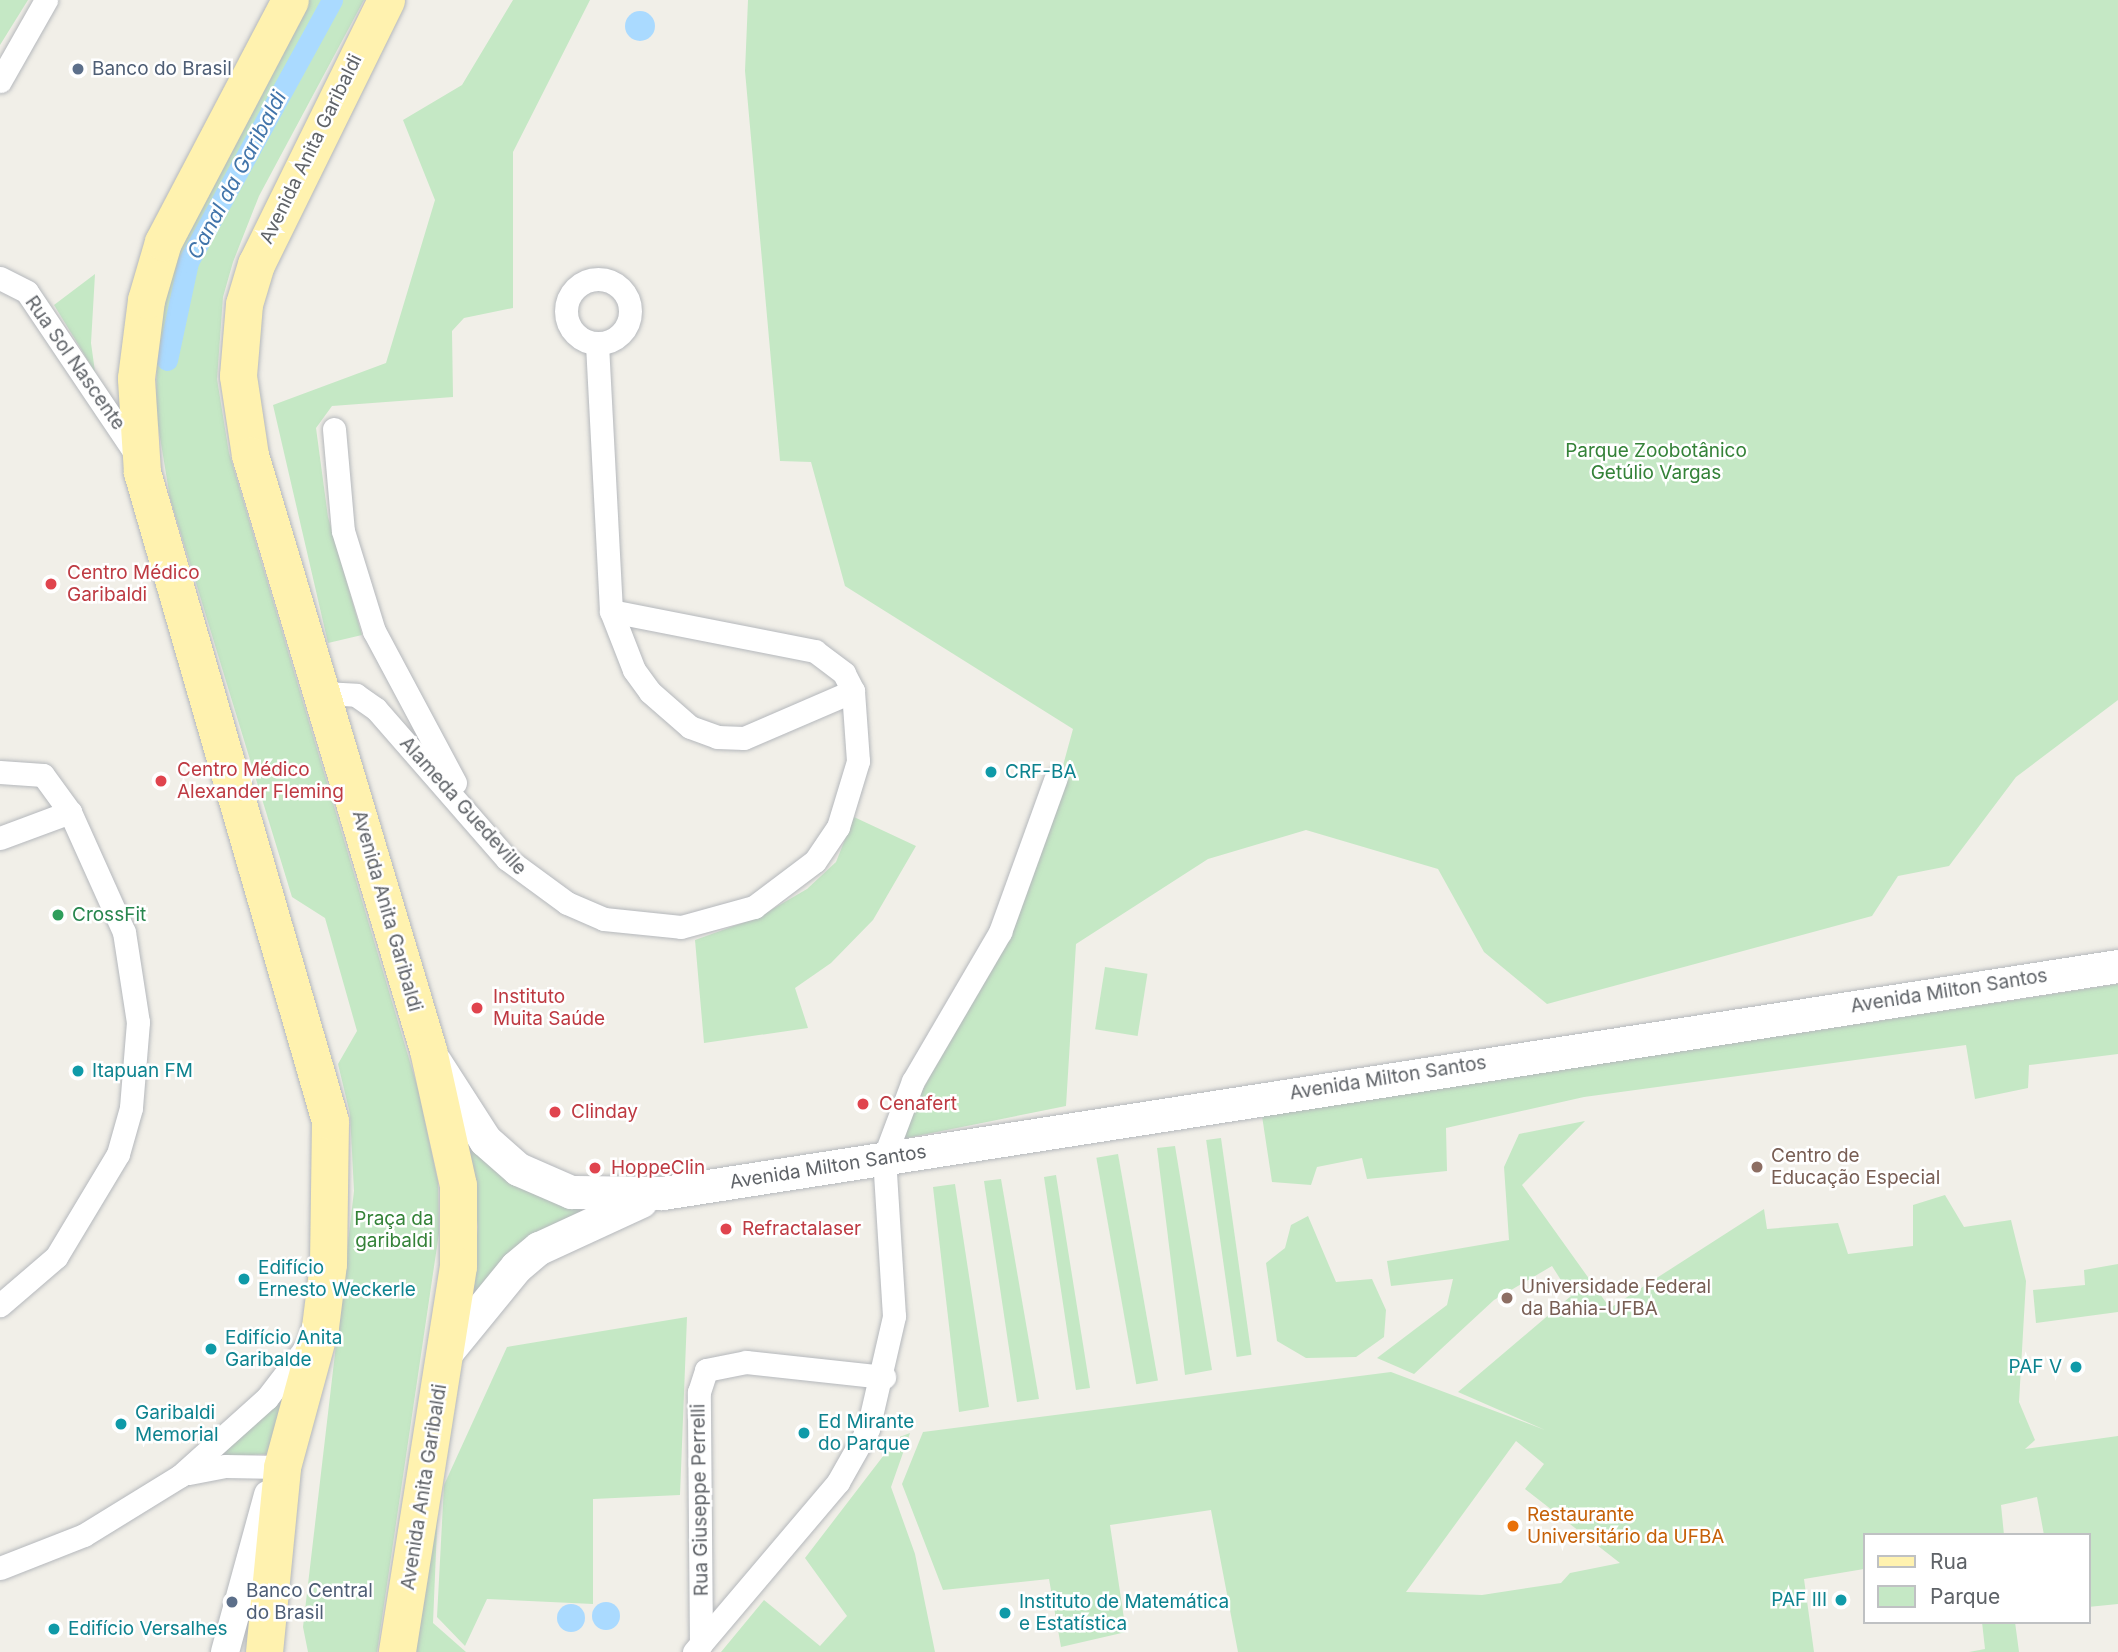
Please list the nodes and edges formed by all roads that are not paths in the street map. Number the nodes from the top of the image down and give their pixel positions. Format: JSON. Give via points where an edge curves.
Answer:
{"nodes":[{"id":1,"x":46,"y":0,"type":"edge"},
{"id":2,"x":290,"y":0,"type":"edge"},
{"id":3,"x":386,"y":0,"type":"edge"},
{"id":4,"x":0,"y":81,"type":"edge"},
{"id":5,"x":0,"y":278,"type":"edge"},
{"id":6,"x":597,"y":344,"type":"dead end"},
{"id":7,"x":334,"y":429,"type":"dead end"},
{"id":8,"x":139,"y":459,"type":"junction"},
{"id":9,"x":611,"y":611,"type":"junction"},
{"id":10,"x":853,"y":691,"type":"junction"},
{"id":11,"x":323,"y":693,"type":"junction"},
{"id":12,"x":0,"y":772,"type":"edge"},
{"id":13,"x":1055,"y":780,"type":"dead end"},
{"id":14,"x":69,"y":812,"type":"junction"},
{"id":15,"x":477,"y":823,"type":"junction"},
{"id":16,"x":0,"y":838,"type":"edge"},
{"id":17,"x":2117,"y":965,"type":"edge"},
{"id":18,"x":428,"y":1050,"type":"junction"},
{"id":19,"x":884,"y":1158,"type":"junction"},
{"id":20,"x":663,"y":1193,"type":"junction"},
{"id":21,"x":0,"y":1305,"type":"edge"},
{"id":22,"x":320,"y":1327,"type":"junction"},
{"id":23,"x":445,"y":1354,"type":"junction"},
{"id":24,"x":884,"y":1377,"type":"junction"},
{"id":25,"x":282,"y":1467,"type":"junction"},
{"id":26,"x":180,"y":1476,"type":"junction"},
{"id":27,"x":0,"y":1568,"type":"edge"},
{"id":28,"x":698,"y":1648,"type":"edge"},
{"id":29,"x":225,"y":1652,"type":"edge"},
{"id":30,"x":264,"y":1652,"type":"edge"},
{"id":31,"x":288,"y":1652,"type":"edge"},
{"id":32,"x":397,"y":1652,"type":"edge"}],
"edges":[{"from":1,"to":4,"type":"street"},
{"from":2,"to":8,"type":"main road","via":[[179,206],[156,265],[139,340]]},
{"from":3,"to":11,"type":"main road","name":"Avenida Anita Garibaldi","via":[[272,225],[238,341],[250,455]]},
{"from":5,"to":8,"type":"street","name":"Rua Sol Nascente","via":[[27,292]]},
{"from":6,"to":9,"type":"street"},
{"from":7,"to":15,"type":"street","via":[[343,531],[374,631]]},
{"from":8,"to":22,"type":"main road","via":[[330,1121],[334,1215]]},
{"from":9,"to":10,"type":"street","via":[[815,651],[844,673]]},
{"from":9,"to":10,"type":"street","via":[[634,670],[650,692],[666,710],[717,737],[768,730]]},
{"from":10,"to":15,"type":"street","name":"Alameda Guedeville","via":[[858,761],[838,827],[784,888],[718,921],[643,926],[567,904],[533,882]]},
{"from":11,"to":15,"type":"street","name":"Alameda Guedeville","via":[[356,695],[376,709]]},
{"from":11,"to":18,"type":"main road","name":"Avenida Anita Garibaldi"},
{"from":12,"to":14,"type":"street","via":[[43,775]]},
{"from":13,"to":19,"type":"street","via":[[1000,932],[913,1081]]},
{"from":14,"to":16,"type":"street"},
{"from":14,"to":21,"type":"street","via":[[124,932],[135,978],[131,1108],[118,1154],[79,1226],[34,1282]]},
{"from":17,"to":19,"type":"main road","name":"Avenida Milton Santos"},
{"from":18,"to":20,"type":"main road","name":"Avenida Milton Santos","via":[[485,1140],[518,1169],[571,1192]]},
{"from":18,"to":23,"type":"main road","name":"Avenida Anita Garibaldi","via":[[458,1185],[457,1266]]},
{"from":19,"to":20,"type":"main road","name":"Avenida Milton Santos"},
{"from":19,"to":24,"type":"street","via":[[894,1316]]},
{"from":20,"to":23,"type":"main road","name":"Avenida Milton Santos","via":[[539,1248],[516,1267]]},
{"from":22,"to":25,"type":"main road"},
{"from":22,"to":26,"type":"street","via":[[267,1398]]},
{"from":22,"to":31,"type":"main road"},
{"from":23,"to":32,"type":"main road","name":"Avenida Anita Garibaldi"},
{"from":24,"to":28,"type":"street","via":[[855,1457]]},
{"from":24,"to":28,"type":"street","name":"Rua Giuseppe Perrelli","via":[[746,1362],[706,1370],[699,1392]]},
{"from":25,"to":26,"type":"street","via":[[225,1466]]},
{"from":25,"to":29,"type":"street","via":[[249,1555]]},
{"from":25,"to":30,"type":"main road"},
{"from":26,"to":27,"type":"street","via":[[72,1541]]}]}
